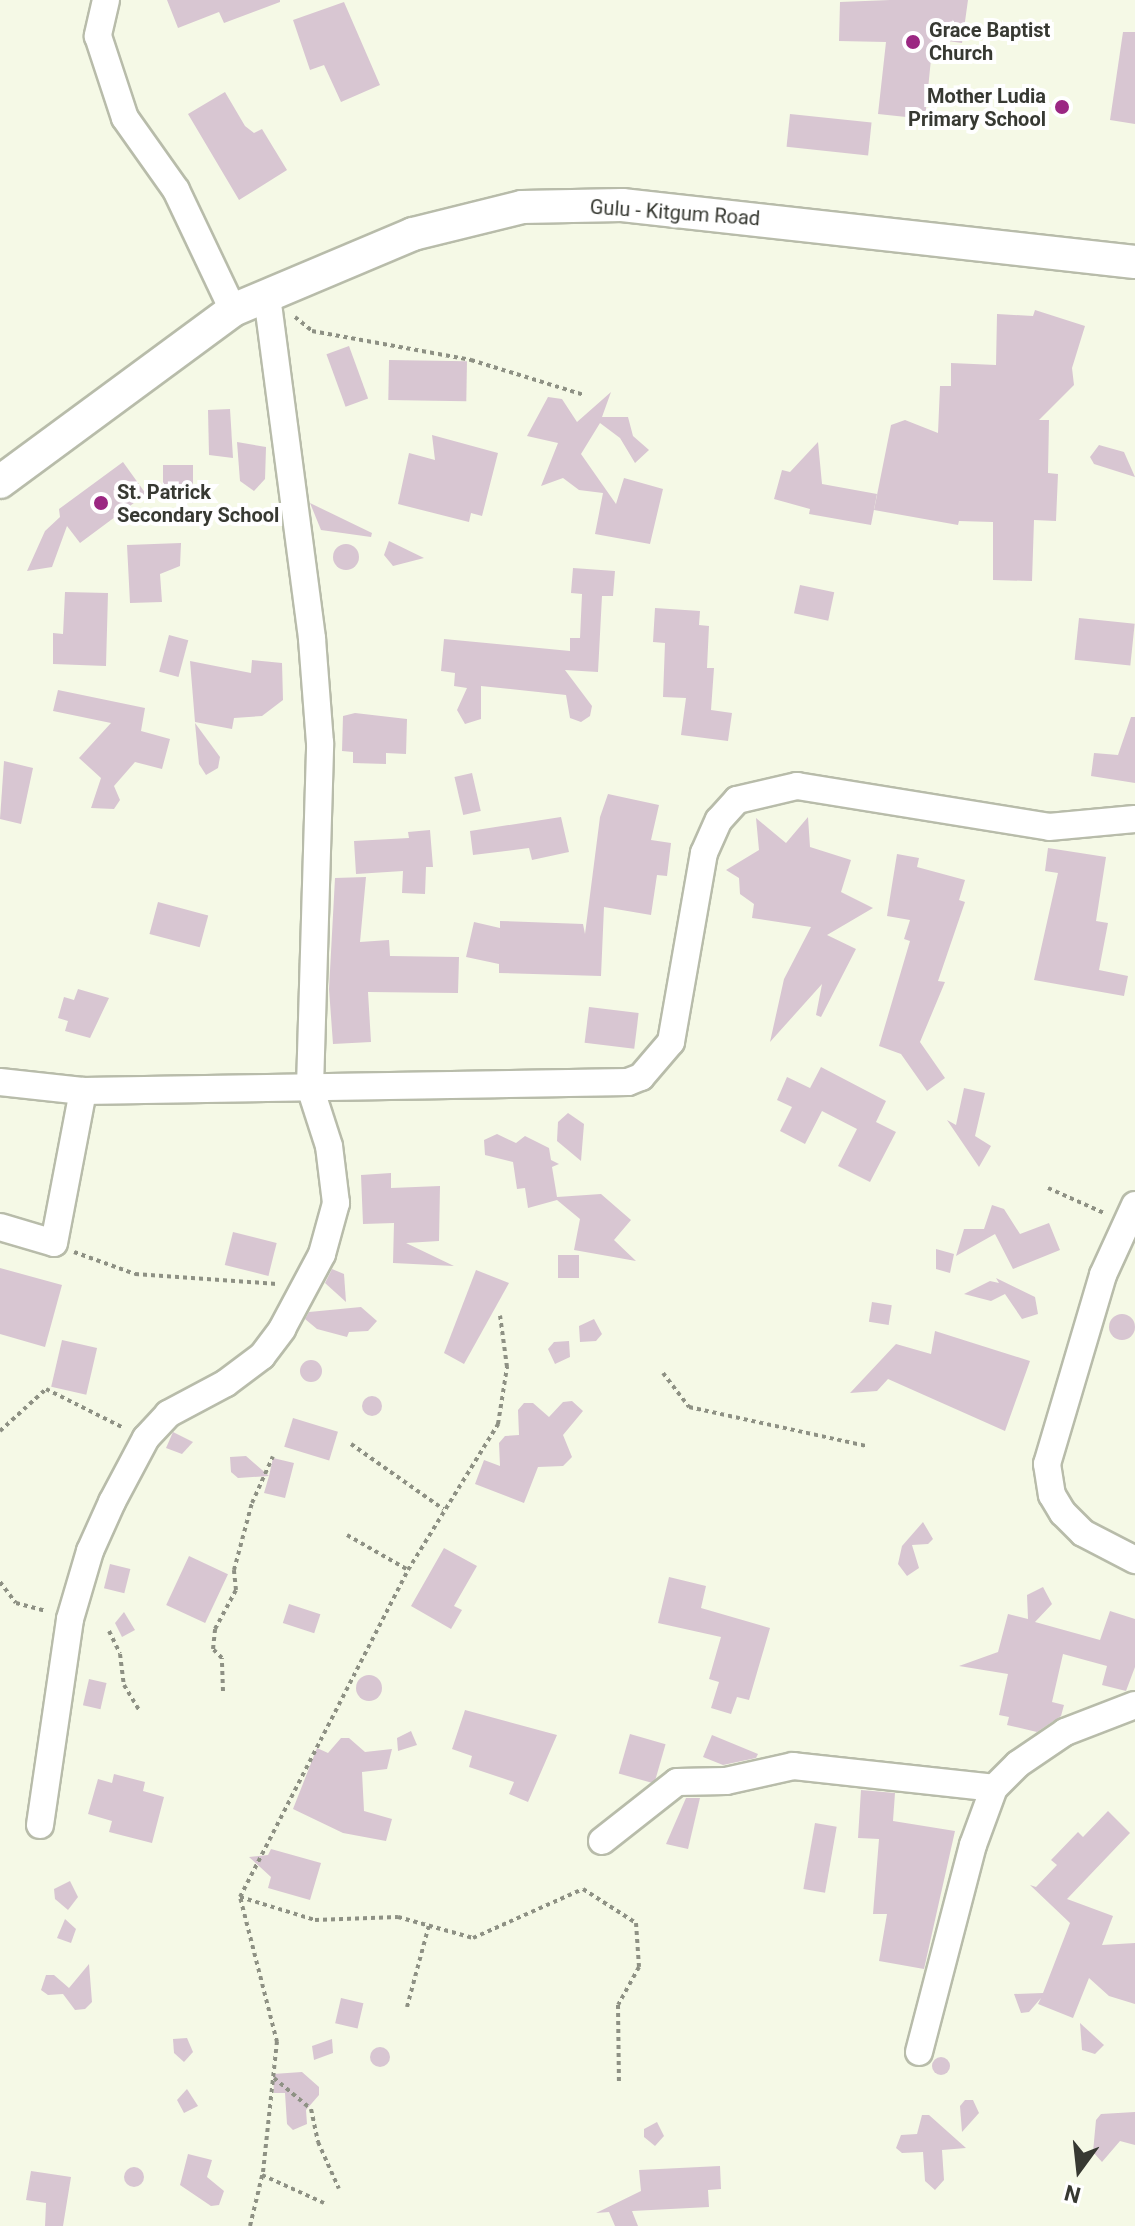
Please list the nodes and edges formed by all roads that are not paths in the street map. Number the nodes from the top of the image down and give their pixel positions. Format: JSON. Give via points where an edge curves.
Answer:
{"nodes":[{"id":1,"x":106,"y":0,"type":"edge"},
{"id":2,"x":1135,"y":262,"type":"edge"},
{"id":3,"x":267,"y":294,"type":"junction"},
{"id":4,"x":233,"y":310,"type":"junction"},
{"id":5,"x":0,"y":482,"type":"edge"},
{"id":6,"x":1135,"y":819,"type":"edge"},
{"id":7,"x":0,"y":1082,"type":"edge"},
{"id":8,"x":310,"y":1087,"type":"junction"},
{"id":9,"x":83,"y":1091,"type":"junction"},
{"id":10,"x":1131,"y":1214,"type":"edge"},
{"id":11,"x":0,"y":1227,"type":"edge"},
{"id":12,"x":1135,"y":1560,"type":"edge"},
{"id":13,"x":1135,"y":1705,"type":"edge"},
{"id":14,"x":994,"y":1788,"type":"junction"},
{"id":15,"x":40,"y":1825,"type":"dead end"},
{"id":16,"x":602,"y":1841,"type":"dead end"},
{"id":17,"x":919,"y":2052,"type":"dead end"}],
"edges":[{"from":1,"to":4,"type":"street","via":[[98,36],[125,118],[176,190]]},
{"from":2,"to":3,"type":"main road","name":"Gulu - Kitgum Road","via":[[622,205],[522,207],[413,234]]},
{"from":3,"to":4,"type":"main road","name":"Gulu - Kitgum Road"},
{"from":3,"to":8,"type":"street","via":[[312,638],[320,743]]},
{"from":4,"to":5,"type":"main road","name":"Gulu - Kitgum Road"},
{"from":6,"to":8,"type":"street","via":[[1049,827],[853,791],[771,789],[737,800],[704,853],[671,1042],[641,1077],[628,1082]]},
{"from":7,"to":9,"type":"street"},
{"from":8,"to":9,"type":"street"},
{"from":8,"to":15,"type":"street","via":[[329,1146],[336,1203],[330,1232],[307,1284],[262,1356],[226,1383],[168,1414],[146,1438],[90,1551],[70,1619]]},
{"from":9,"to":11,"type":"street","via":[[54,1243]]},
{"from":10,"to":12,"type":"street","via":[[1103,1275],[1047,1464],[1052,1495],[1063,1513],[1083,1533]]},
{"from":13,"to":14,"type":"street","via":[[1065,1732]]},
{"from":14,"to":16,"type":"street","via":[[793,1766],[726,1781],[677,1782]]},
{"from":14,"to":17,"type":"street","via":[[973,1845]]}]}
